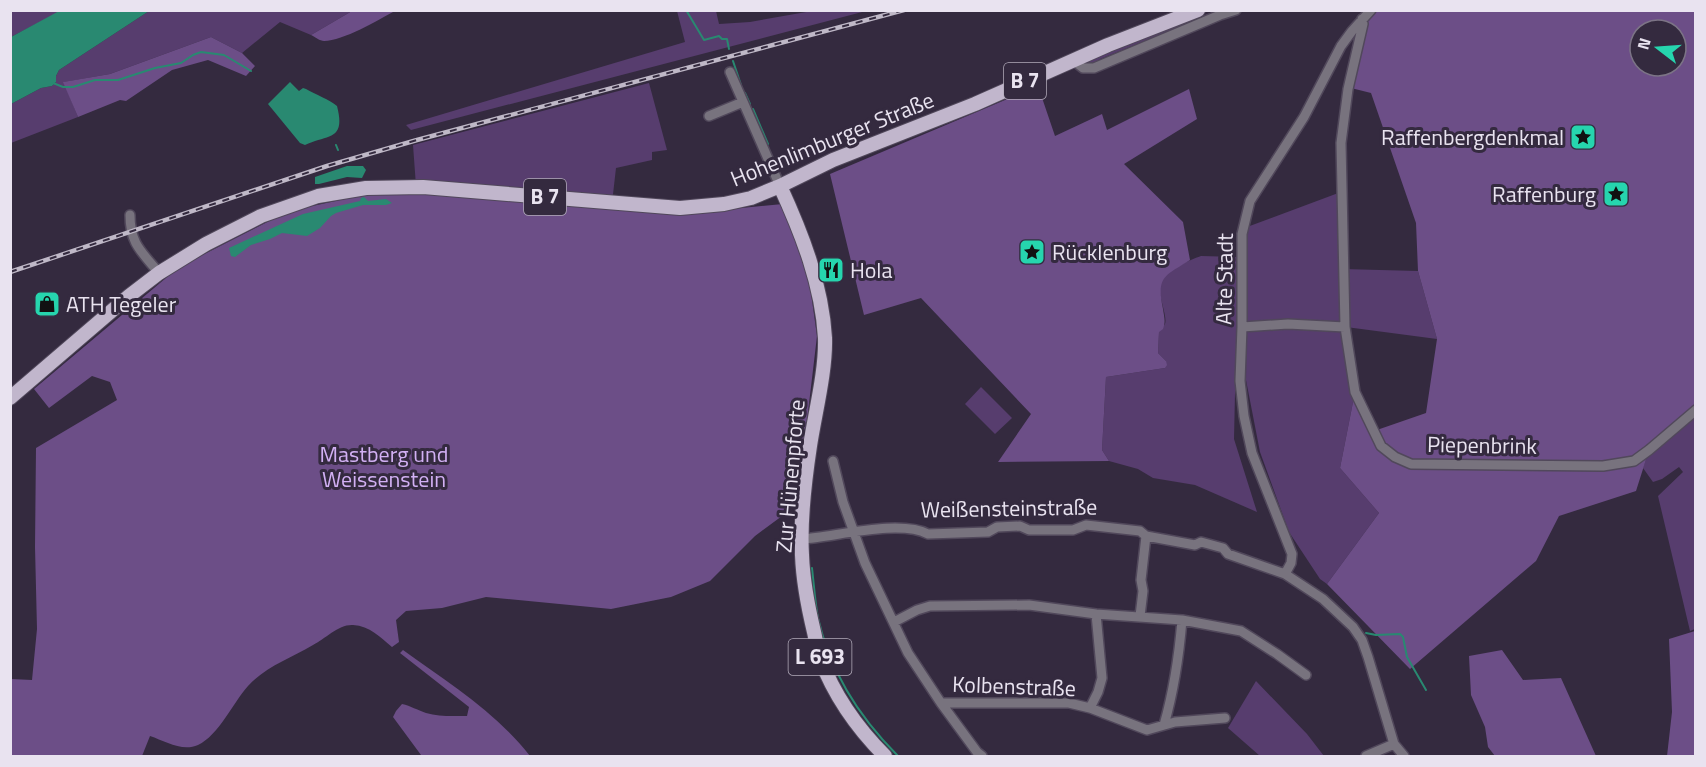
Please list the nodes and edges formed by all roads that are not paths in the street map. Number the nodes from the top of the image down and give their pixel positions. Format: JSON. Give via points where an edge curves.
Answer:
{"nodes":[{"id":1,"x":1198,"y":10,"type":"edge"},
{"id":2,"x":1236,"y":10,"type":"edge"},
{"id":3,"x":1371,"y":10,"type":"edge"},
{"id":4,"x":1362,"y":19,"type":"junction"},
{"id":5,"x":1076,"y":59,"type":"junction"},
{"id":6,"x":730,"y":72,"type":"dead end"},
{"id":7,"x":743,"y":102,"type":"junction"},
{"id":8,"x":709,"y":116,"type":"dead end"},
{"id":9,"x":780,"y":186,"type":"junction"},
{"id":10,"x":130,"y":215,"type":"dead end"},
{"id":11,"x":159,"y":273,"type":"junction"},
{"id":12,"x":1242,"y":327,"type":"junction"},
{"id":13,"x":1345,"y":327,"type":"junction"},
{"id":14,"x":10,"y":398,"type":"edge"},
{"id":15,"x":1695,"y":410,"type":"edge"},
{"id":16,"x":833,"y":461,"type":"dead end"},
{"id":17,"x":853,"y":531,"type":"junction"},
{"id":18,"x":1146,"y":536,"type":"junction"},
{"id":19,"x":802,"y":539,"type":"junction"},
{"id":20,"x":1285,"y":574,"type":"junction"},
{"id":21,"x":1096,"y":614,"type":"junction"},
{"id":22,"x":1140,"y":616,"type":"junction"},
{"id":23,"x":1182,"y":620,"type":"junction"},
{"id":24,"x":894,"y":622,"type":"junction"},
{"id":25,"x":1306,"y":675,"type":"dead end"},
{"id":26,"x":941,"y":703,"type":"junction"},
{"id":27,"x":1090,"y":708,"type":"junction"},
{"id":28,"x":1225,"y":718,"type":"dead end"},
{"id":29,"x":1164,"y":725,"type":"junction"},
{"id":30,"x":1394,"y":744,"type":"junction"},
{"id":31,"x":885,"y":756,"type":"edge"},
{"id":32,"x":982,"y":756,"type":"edge"},
{"id":33,"x":1366,"y":756,"type":"edge"},
{"id":34,"x":1404,"y":756,"type":"edge"}],
"edges":[{"from":1,"to":5,"type":"main road","name":"Hohenlimburger Straße","number":"B 7"},
{"from":2,"to":5,"type":"street","via":[[1094,68],[1083,68]]},
{"from":3,"to":4,"type":"street","name":"Alte Stadt"},
{"from":4,"to":12,"type":"street","name":"Alte Stadt","via":[[1341,46],[1305,117],[1250,201],[1242,234]]},
{"from":4,"to":13,"type":"street","name":"Piepenbrink","via":[[1341,143]]},
{"from":5,"to":9,"type":"main road","name":"Hohenlimburger Straße","number":"B 7"},
{"from":6,"to":7,"type":"street"},
{"from":7,"to":8,"type":"street"},
{"from":7,"to":9,"type":"street"},
{"from":9,"to":11,"type":"main road","name":"Hohenlimburger Straße","number":"B 7","via":[[724,204],[680,208],[423,187],[366,188],[318,196],[261,216]]},
{"from":9,"to":19,"type":"main road","name":"Zur Hünenpforte","number":"L 693","via":[[813,269],[825,340]]},
{"from":10,"to":11,"type":"street","via":[[130,231],[136,245]]},
{"from":11,"to":14,"type":"main road","name":"Hohenlimburger Straße","number":"B 7"},
{"from":12,"to":13,"type":"street"},
{"from":12,"to":20,"type":"street","name":"Alte Stadt","via":[[1240,381],[1244,416],[1252,453],[1292,554]]},
{"from":13,"to":15,"type":"street","name":"Piepenbrink","via":[[1355,392],[1382,446],[1411,464],[1603,466],[1634,461]]},
{"from":16,"to":17,"type":"street"},
{"from":17,"to":18,"type":"street","name":"Weißensteinstraße","via":[[920,529],[928,534],[988,532],[997,527],[1020,526],[1029,530],[1073,530],[1086,525],[1140,531]]},
{"from":17,"to":19,"type":"street","name":"Weißensteinstraße"},
{"from":17,"to":24,"type":"street"},
{"from":18,"to":20,"type":"street","name":"Weißensteinstraße","via":[[1223,548],[1228,554]]},
{"from":18,"to":22,"type":"street"},
{"from":19,"to":31,"type":"main road","name":"Zur Hünenpforte","number":"L 693","via":[[804,586],[820,658],[849,714]]},
{"from":20,"to":30,"type":"street","name":"Weißensteinstraße","via":[[1323,599],[1362,640]]},
{"from":21,"to":22,"type":"street"},
{"from":21,"to":24,"type":"street","via":[[1029,605],[930,606]]},
{"from":21,"to":27,"type":"street","via":[[1102,678]]},
{"from":22,"to":23,"type":"street"},
{"from":23,"to":25,"type":"street","via":[[1241,631]]},
{"from":23,"to":29,"type":"street","via":[[1179,662]]},
{"from":24,"to":26,"type":"street","via":[[908,653]]},
{"from":26,"to":27,"type":"street","name":"Kolbenstraße","via":[[1070,704]]},
{"from":26,"to":32,"type":"street"},
{"from":27,"to":29,"type":"street","name":"Kolbenstraße","via":[[1147,730]]},
{"from":28,"to":29,"type":"street","name":"Kolbenstraße"},
{"from":30,"to":33,"type":"street"},
{"from":30,"to":34,"type":"street"}]}
